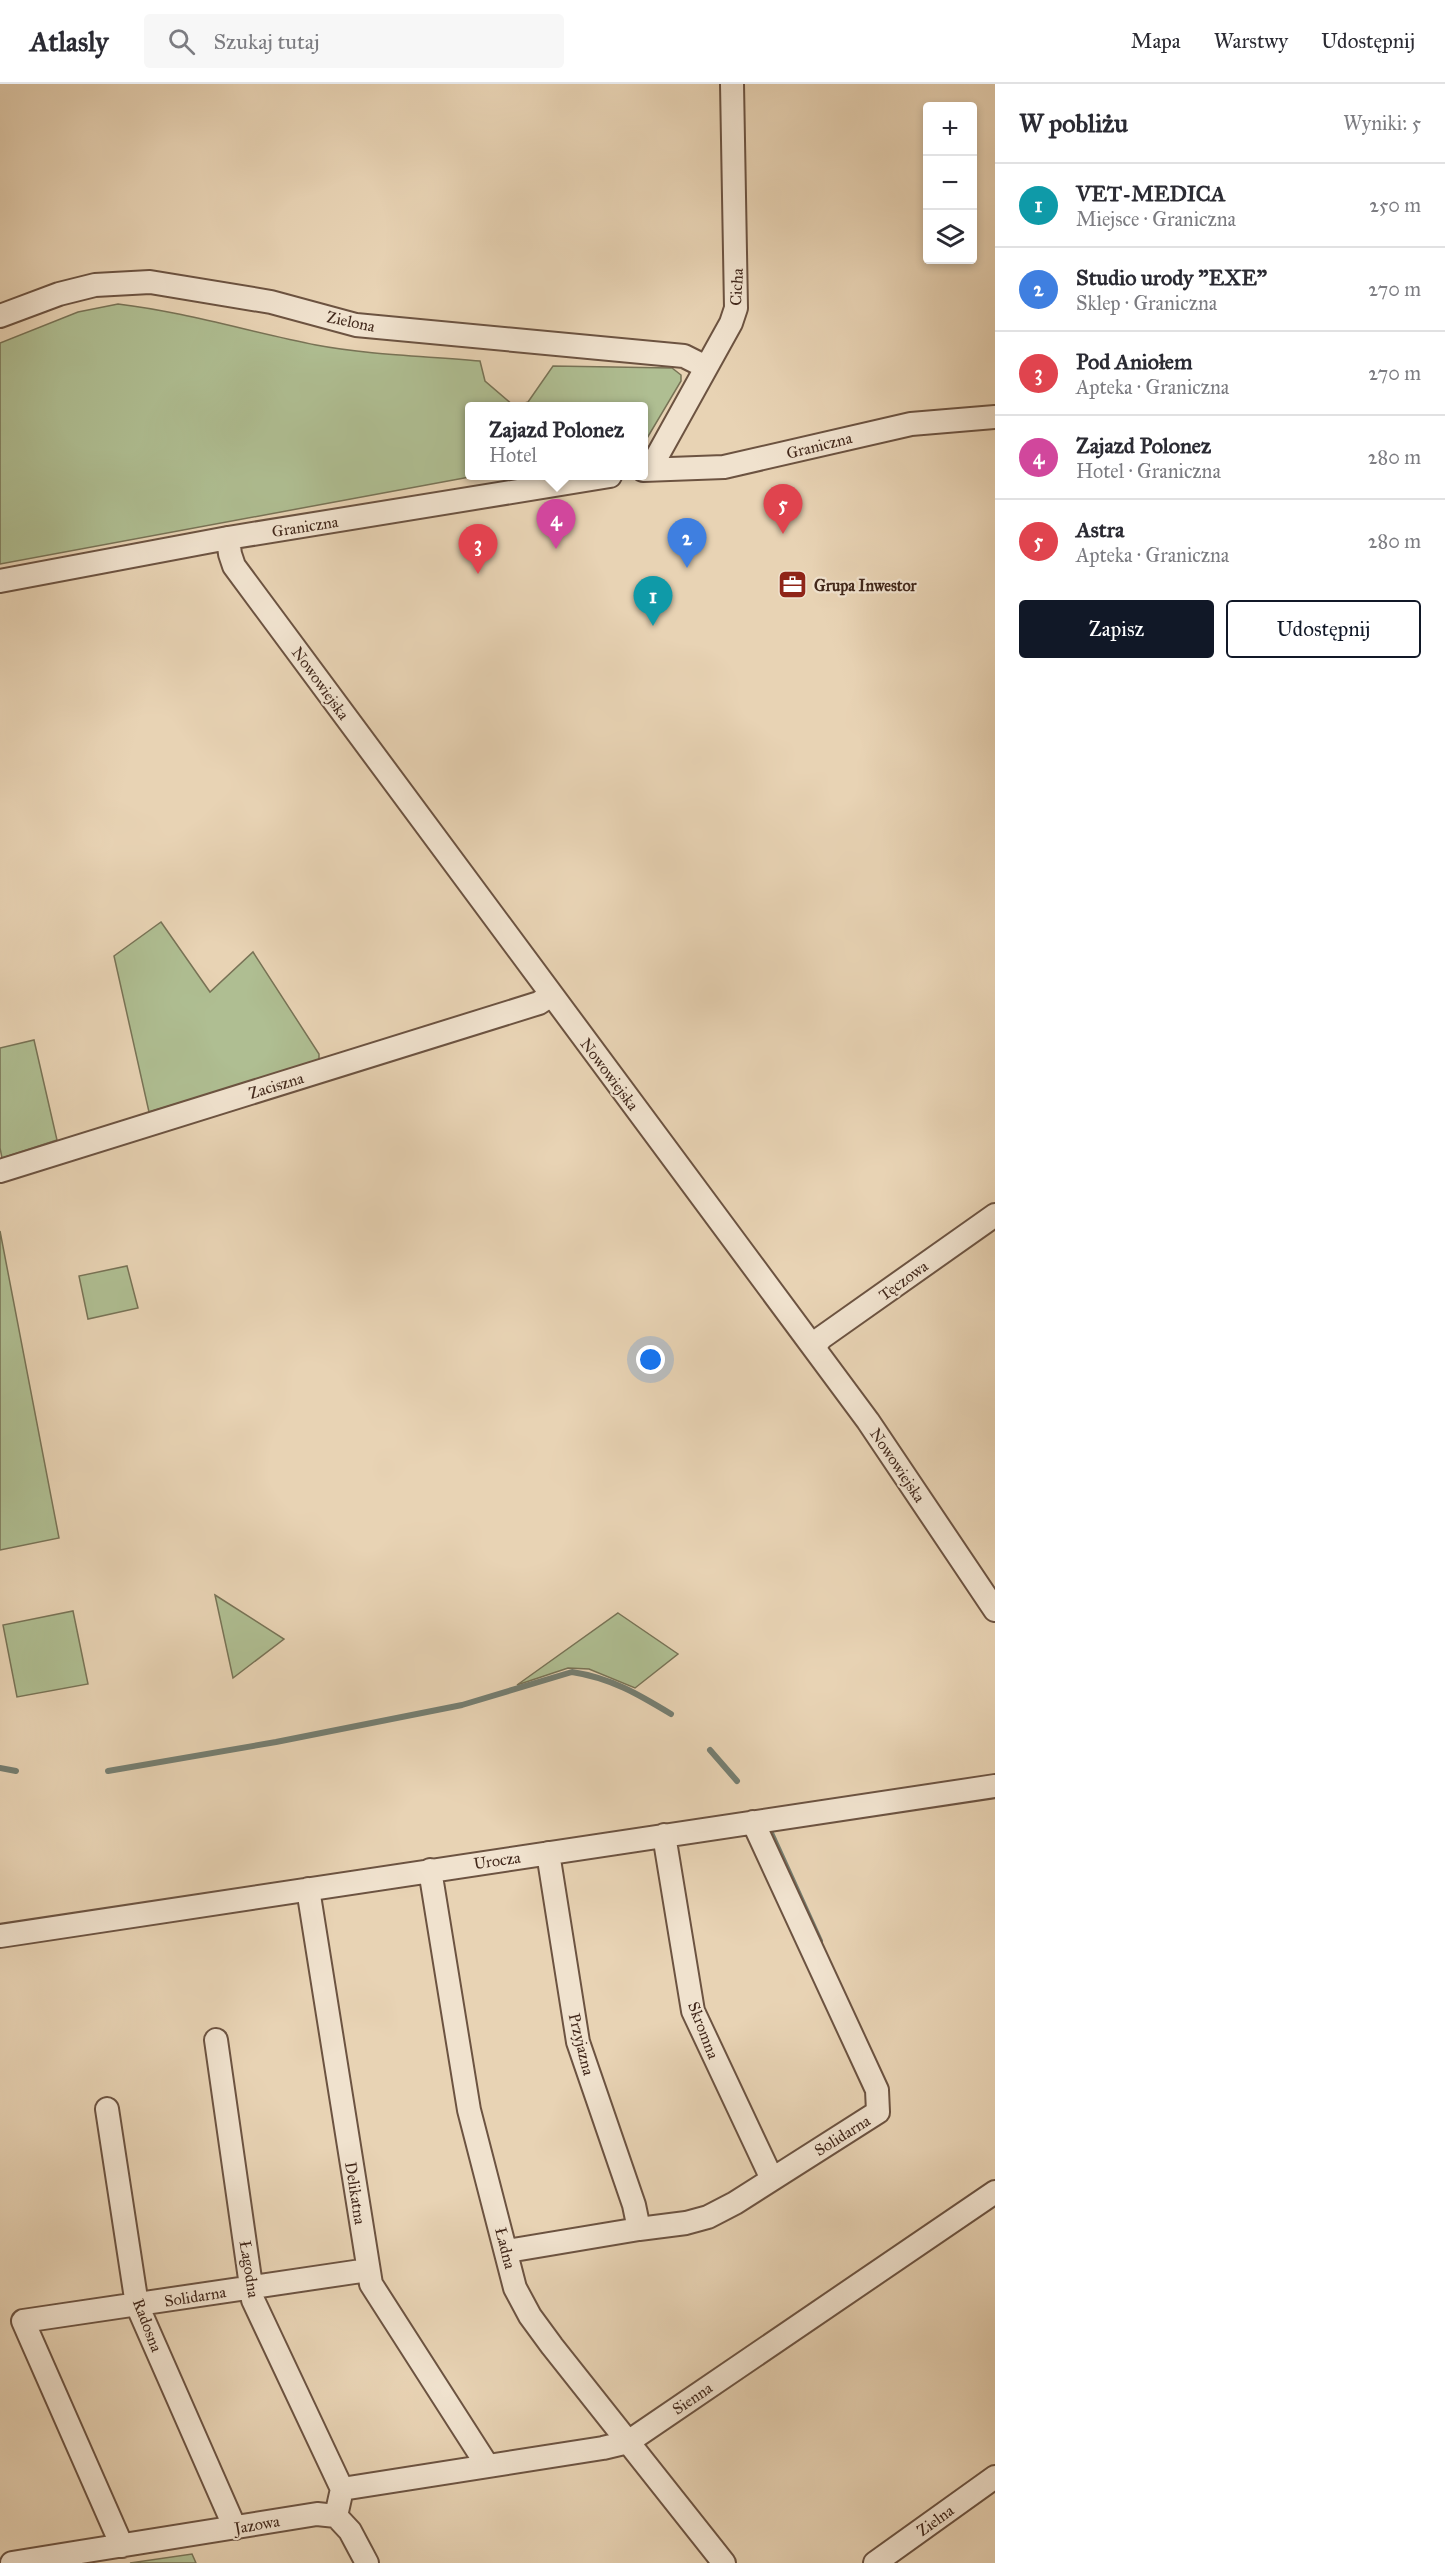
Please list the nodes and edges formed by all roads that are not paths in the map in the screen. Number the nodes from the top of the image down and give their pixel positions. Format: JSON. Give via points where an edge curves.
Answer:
{"nodes":[{"id":1,"x":732,"y":84,"type":"edge"},
{"id":2,"x":0,"y":316,"type":"edge"},
{"id":3,"x":706,"y":368,"type":"junction"},
{"id":4,"x":995,"y":417,"type":"edge"},
{"id":5,"x":648,"y":468,"type":"edge"},
{"id":6,"x":648,"y":470,"type":"edge"},
{"id":7,"x":585,"y":480,"type":"edge"},
{"id":8,"x":228,"y":538,"type":"junction"},
{"id":9,"x":0,"y":581,"type":"edge"},
{"id":10,"x":551,"y":995,"type":"junction"},
{"id":11,"x":0,"y":1171,"type":"edge"},
{"id":12,"x":995,"y":1215,"type":"edge"},
{"id":13,"x":814,"y":1348,"type":"junction"},
{"id":14,"x":995,"y":1610,"type":"edge"},
{"id":15,"x":995,"y":1786,"type":"edge"},
{"id":16,"x":753,"y":1822,"type":"junction"},
{"id":17,"x":664,"y":1835,"type":"junction"},
{"id":18,"x":548,"y":1852,"type":"junction"},
{"id":19,"x":430,"y":1870,"type":"junction"},
{"id":20,"x":308,"y":1889,"type":"junction"},
{"id":21,"x":0,"y":1936,"type":"edge"},
{"id":22,"x":216,"y":2040,"type":"dead end"},
{"id":23,"x":107,"y":2109,"type":"dead end"},
{"id":24,"x":772,"y":2179,"type":"junction"},
{"id":25,"x":995,"y":2192,"type":"edge"},
{"id":26,"x":639,"y":2229,"type":"junction"},
{"id":27,"x":508,"y":2252,"type":"junction"},
{"id":28,"x":368,"y":2270,"type":"junction"},
{"id":29,"x":252,"y":2286,"type":"junction"},
{"id":30,"x":138,"y":2305,"type":"junction"},
{"id":31,"x":628,"y":2442,"type":"junction"},
{"id":32,"x":487,"y":2465,"type":"junction"},
{"id":33,"x":995,"y":2477,"type":"edge"},
{"id":34,"x":342,"y":2489,"type":"junction"},
{"id":35,"x":336,"y":2516,"type":"junction"},
{"id":36,"x":236,"y":2528,"type":"junction"},
{"id":37,"x":122,"y":2547,"type":"junction"},
{"id":38,"x":12,"y":2563,"type":"edge"},
{"id":39,"x":367,"y":2563,"type":"edge"},
{"id":40,"x":724,"y":2563,"type":"edge"},
{"id":41,"x":875,"y":2563,"type":"edge"}],
"edges":[{"from":1,"to":3,"type":"street","name":"Cicha","via":[[736,308]]},
{"from":2,"to":3,"type":"street","name":"Zielona","via":[[95,285],[150,282],[271,302],[356,325],[684,356]]},
{"from":3,"to":5,"type":"street","name":"Cicha"},
{"from":4,"to":6,"type":"street","name":"Graniczna","via":[[911,424],[724,467]]},
{"from":7,"to":8,"type":"street","name":"Graniczna"},
{"from":8,"to":9,"type":"street","name":"Graniczna"},
{"from":8,"to":10,"type":"street","name":"Nowowiejska","via":[[234,566]]},
{"from":10,"to":11,"type":"street","name":"Zaciszna","via":[[539,1003],[339,1067]]},
{"from":10,"to":13,"type":"street","name":"Nowowiejska"},
{"from":12,"to":13,"type":"street","name":"Tęczowa","via":[[821,1338]]},
{"from":13,"to":14,"type":"street","name":"Nowowiejska"},
{"from":15,"to":16,"type":"street","name":"Urocza"},
{"from":16,"to":17,"type":"street","name":"Urocza"},
{"from":16,"to":24,"type":"street","name":"Solidarna","via":[[878,2090],[878,2112]]},
{"from":17,"to":18,"type":"street","name":"Urocza"},
{"from":17,"to":24,"type":"street","name":"Skromna","via":[[693,2011]]},
{"from":18,"to":19,"type":"street","name":"Urocza"},
{"from":18,"to":26,"type":"street","name":"Przyjazna","via":[[578,2042]]},
{"from":19,"to":20,"type":"street","name":"Urocza"},
{"from":19,"to":27,"type":"street","name":"Ładna","via":[[469,2110]]},
{"from":20,"to":21,"type":"street","name":"Urocza"},
{"from":20,"to":28,"type":"street","name":"Delikatna"},
{"from":22,"to":29,"type":"street","name":"Łagodna"},
{"from":23,"to":30,"type":"street","name":"Radosna"},
{"from":24,"to":26,"type":"street","name":"Solidarna","via":[[708,2217]]},
{"from":25,"to":31,"type":"street","name":"Sienna"},
{"from":26,"to":27,"type":"street","name":"Solidarna"},
{"from":27,"to":31,"type":"street","name":"Ładna","via":[[515,2288],[530,2316]]},
{"from":28,"to":29,"type":"street","name":"Solidarna"},
{"from":28,"to":32,"type":"street","name":"Delikatna","via":[[371,2284]]},
{"from":29,"to":30,"type":"street","name":"Solidarna"},
{"from":29,"to":34,"type":"street","name":"Łagodna","via":[[254,2300]]},
{"from":30,"to":36,"type":"street","name":"Radosna"},
{"from":30,"to":37,"type":"street","name":"Solidarna","via":[[23,2321]]},
{"from":31,"to":32,"type":"street","name":"Sienna"},
{"from":31,"to":40,"type":"street","name":"Ładna"},
{"from":32,"to":34,"type":"street","name":"Sienna"},
{"from":33,"to":41,"type":"street","name":"Zielna"},
{"from":34,"to":35,"type":"street"},
{"from":35,"to":36,"type":"street","name":"Jazowa","via":[[317,2514]]},
{"from":35,"to":39,"type":"street","via":[[350,2531]]},
{"from":36,"to":37,"type":"street","name":"Jazowa"},
{"from":37,"to":38,"type":"street","name":"Jazowa"}]}
